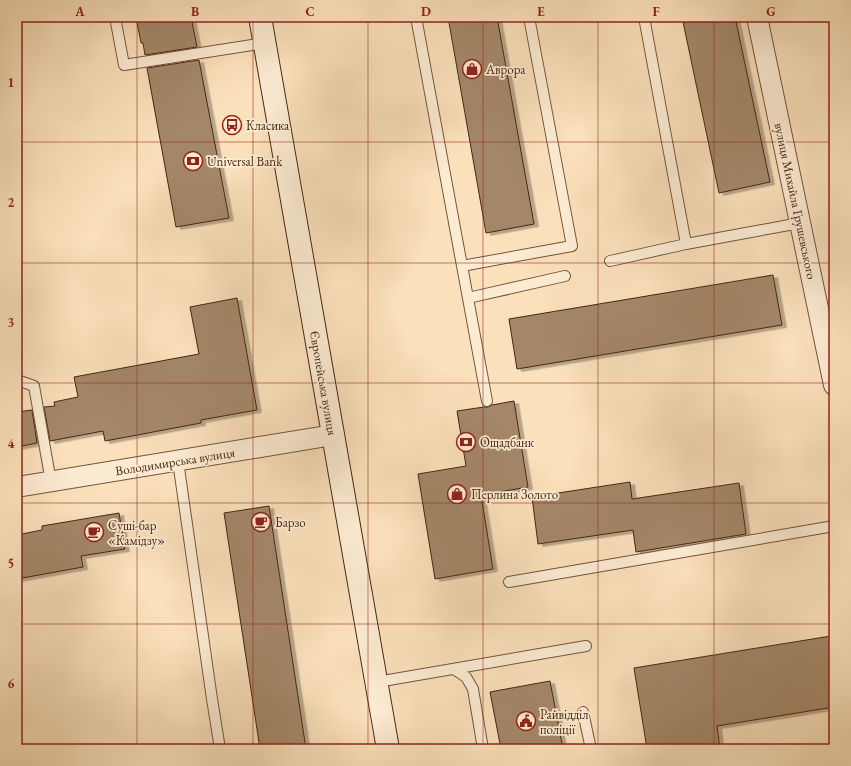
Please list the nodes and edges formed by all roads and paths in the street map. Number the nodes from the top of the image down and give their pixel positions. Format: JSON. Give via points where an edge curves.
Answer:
{"nodes":[{"id":1,"x":115,"y":17,"type":"edge"},
{"id":2,"x":260,"y":17,"type":"edge"},
{"id":3,"x":416,"y":17,"type":"edge"},
{"id":4,"x":529,"y":17,"type":"edge"},
{"id":5,"x":644,"y":17,"type":"edge"},
{"id":6,"x":757,"y":17,"type":"edge"},
{"id":7,"x":265,"y":43,"type":"junction"},
{"id":8,"x":800,"y":223,"type":"junction"},
{"id":9,"x":686,"y":244,"type":"junction"},
{"id":10,"x":610,"y":261,"type":"dead end"},
{"id":11,"x":462,"y":266,"type":"junction"},
{"id":12,"x":565,"y":276,"type":"dead end"},
{"id":13,"x":468,"y":298,"type":"junction"},
{"id":14,"x":830,"y":340,"type":"edge"},
{"id":15,"x":17,"y":380,"type":"edge"},
{"id":16,"x":834,"y":385,"type":"edge"},
{"id":17,"x":487,"y":402,"type":"dead end"},
{"id":18,"x":333,"y":435,"type":"junction"},
{"id":19,"x":178,"y":461,"type":"junction"},
{"id":20,"x":51,"y":482,"type":"junction"},
{"id":21,"x":17,"y":487,"type":"edge"},
{"id":22,"x":834,"y":526,"type":"edge"},
{"id":23,"x":509,"y":582,"type":"dead end"},
{"id":24,"x":586,"y":646,"type":"dead end"},
{"id":25,"x":454,"y":669,"type":"junction"},
{"id":26,"x":376,"y":682,"type":"junction"},
{"id":27,"x":583,"y":712,"type":"dead end"},
{"id":28,"x":220,"y":749,"type":"edge"},
{"id":29,"x":388,"y":749,"type":"edge"},
{"id":30,"x":483,"y":749,"type":"edge"},
{"id":31,"x":591,"y":749,"type":"edge"}],
"edges":[{"from":1,"to":7,"type":"lane","via":[[124,66]]},
{"from":2,"to":7,"type":"main road","name":"Європейська вулиця"},
{"from":3,"to":11,"type":"lane"},
{"from":4,"to":11,"type":"lane","via":[[572,246]]},
{"from":5,"to":9,"type":"lane"},
{"from":6,"to":8,"type":"street","name":"вулиця Михайла Грушевського"},
{"from":7,"to":18,"type":"main road","name":"Європейська вулиця"},
{"from":8,"to":9,"type":"lane"},
{"from":8,"to":14,"type":"street","name":"вулиця Михайла Грушевського"},
{"from":9,"to":10,"type":"lane"},
{"from":11,"to":13,"type":"lane"},
{"from":12,"to":13,"type":"lane"},
{"from":13,"to":17,"type":"lane"},
{"from":14,"to":16,"type":"street","name":"вулиця Михайла Грушевського"},
{"from":15,"to":20,"type":"lane","via":[[34,386]]},
{"from":18,"to":19,"type":"street","name":"Володимирська вулиця"},
{"from":18,"to":26,"type":"main road","name":"Європейська вулиця"},
{"from":19,"to":20,"type":"street","name":"Володимирська вулиця"},
{"from":19,"to":28,"type":"lane"},
{"from":20,"to":21,"type":"street","name":"Володимирська вулиця"},
{"from":22,"to":23,"type":"lane"},
{"from":24,"to":25,"type":"lane"},
{"from":25,"to":26,"type":"lane"},
{"from":25,"to":30,"type":"lane","via":[[466,677],[473,689]]},
{"from":26,"to":29,"type":"main road","name":"Європейська вулиця"},
{"from":27,"to":31,"type":"lane"}]}
